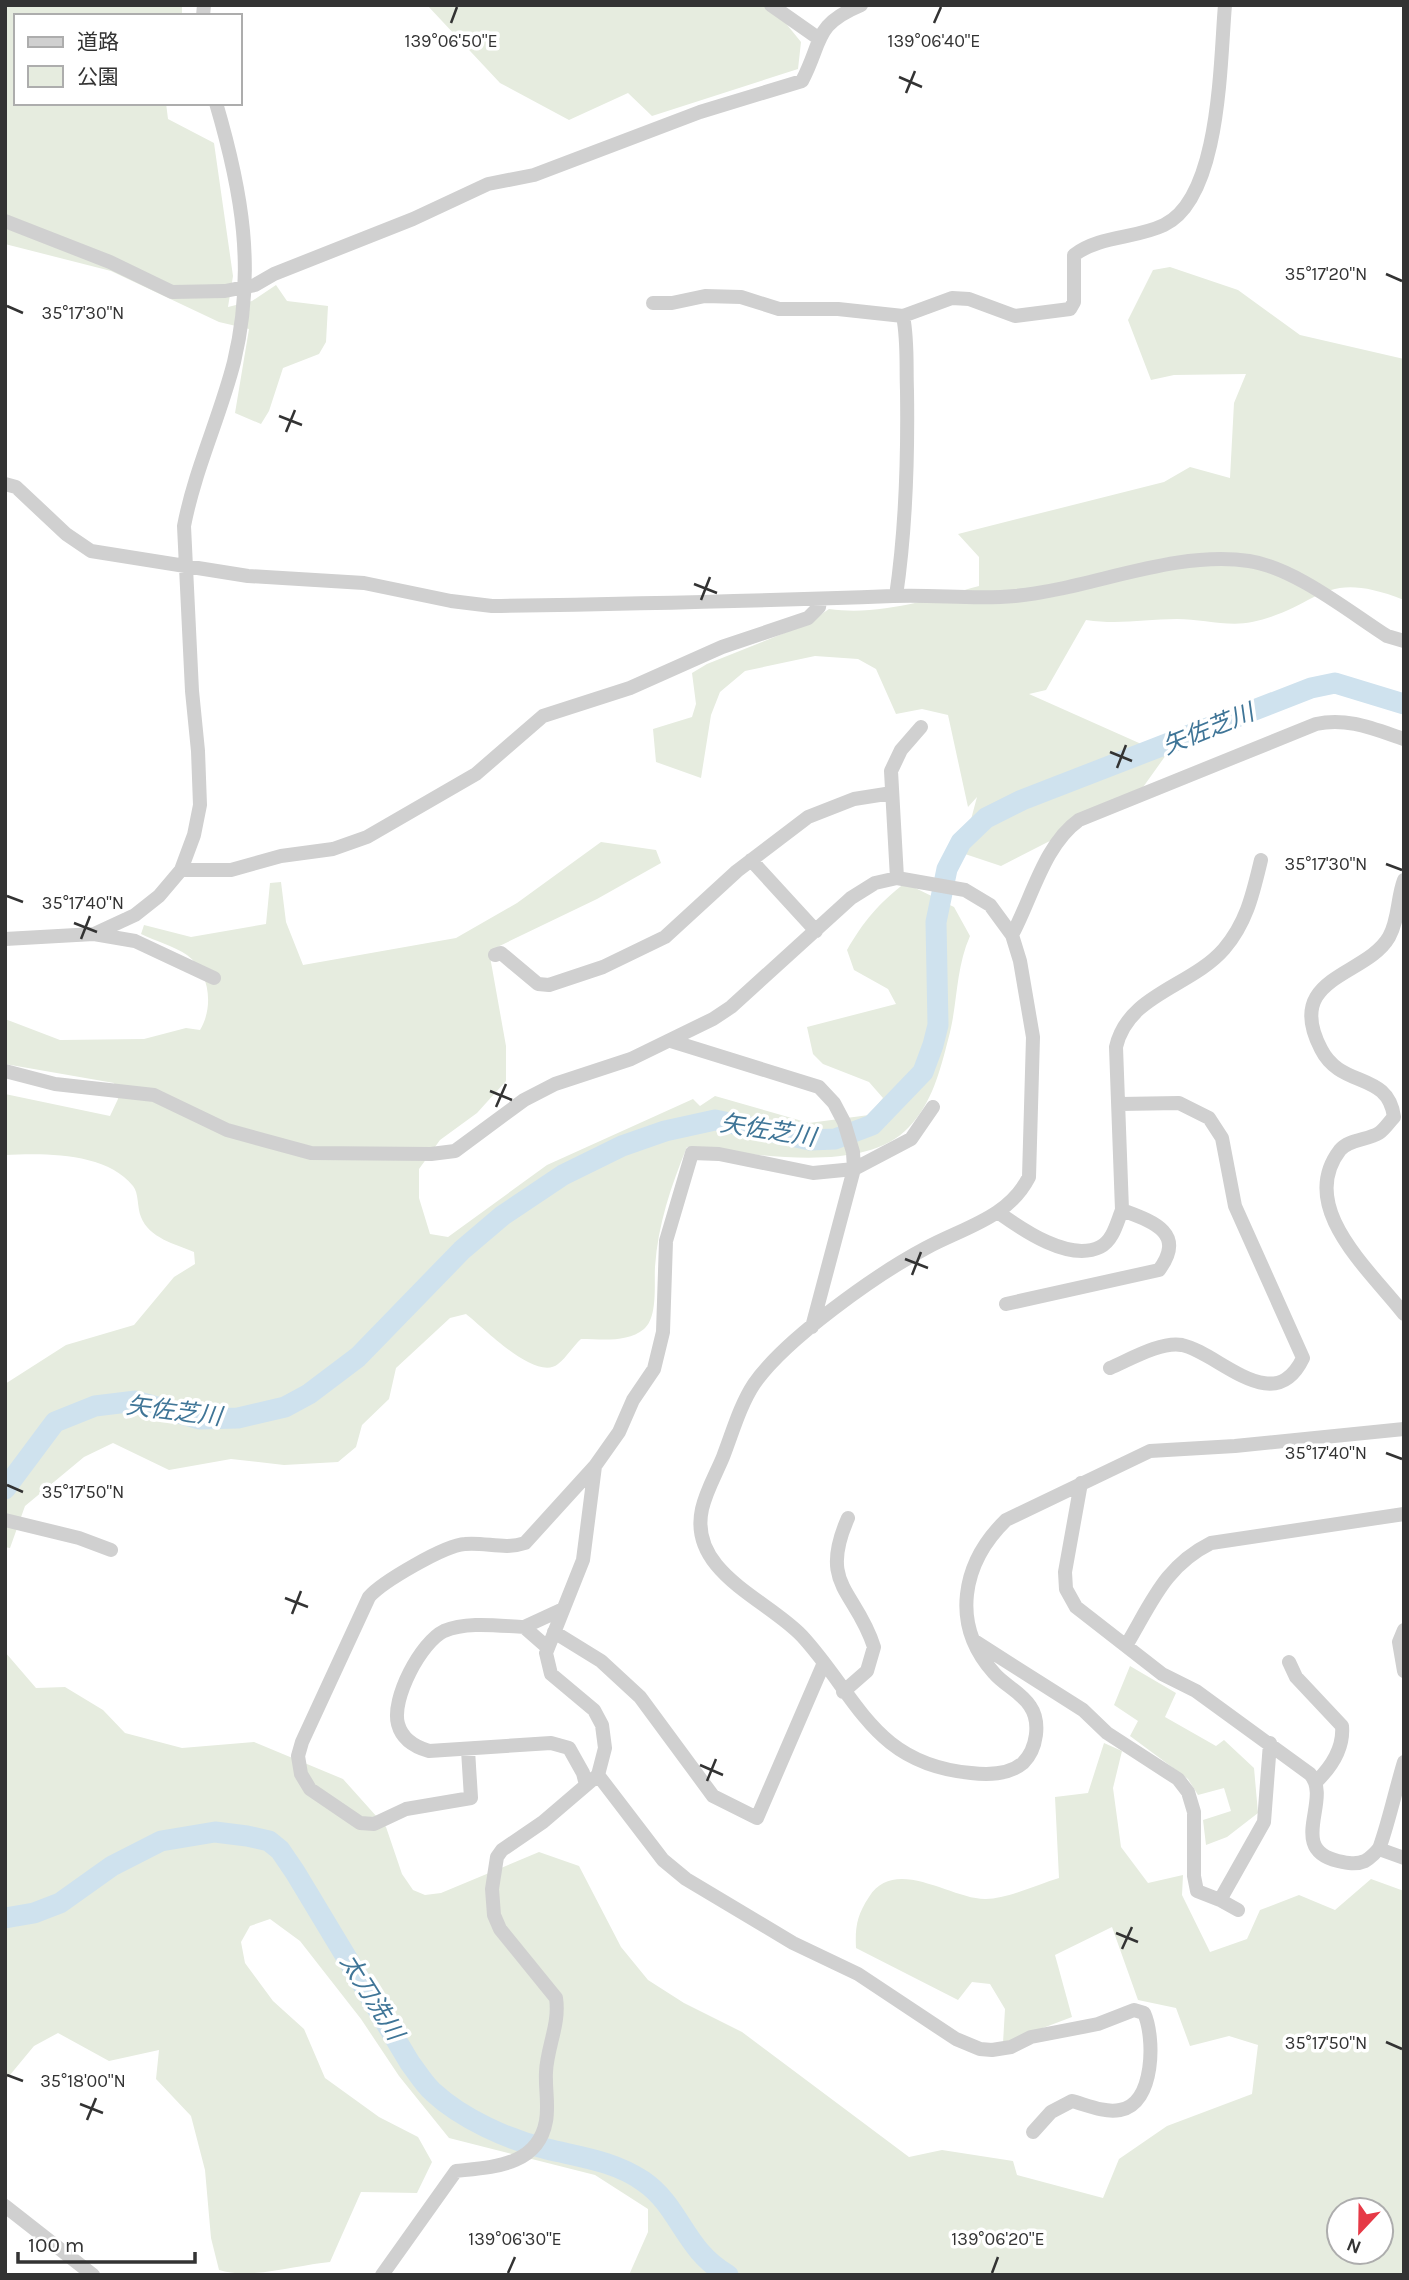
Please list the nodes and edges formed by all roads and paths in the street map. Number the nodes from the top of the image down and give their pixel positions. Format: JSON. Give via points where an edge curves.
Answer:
{"nodes":[{"id":1,"x":771,"y":5,"type":"edge"},
{"id":2,"x":861,"y":5,"type":"edge"},
{"id":3,"x":1225,"y":5,"type":"edge"},
{"id":4,"x":818,"y":38,"type":"junction"},
{"id":5,"x":217,"y":105,"type":"edge"},
{"id":6,"x":5,"y":221,"type":"edge"},
{"id":7,"x":245,"y":287,"type":"junction"},
{"id":8,"x":653,"y":303,"type":"dead end"},
{"id":9,"x":903,"y":316,"type":"junction"},
{"id":10,"x":5,"y":484,"type":"edge"},
{"id":11,"x":184,"y":564,"type":"junction"},
{"id":12,"x":896,"y":596,"type":"junction"},
{"id":13,"x":820,"y":601,"type":"junction"},
{"id":14,"x":1404,"y":642,"type":"edge"},
{"id":15,"x":921,"y":727,"type":"dead end"},
{"id":16,"x":1404,"y":739,"type":"edge"},
{"id":17,"x":892,"y":793,"type":"junction"},
{"id":18,"x":751,"y":860,"type":"junction"},
{"id":19,"x":1261,"y":860,"type":"dead end"},
{"id":20,"x":181,"y":870,"type":"junction"},
{"id":21,"x":897,"y":878,"type":"junction"},
{"id":22,"x":1404,"y":880,"type":"edge"},
{"id":23,"x":816,"y":931,"type":"junction"},
{"id":24,"x":94,"y":934,"type":"junction"},
{"id":25,"x":1012,"y":934,"type":"junction"},
{"id":26,"x":5,"y":939,"type":"edge"},
{"id":27,"x":495,"y":955,"type":"dead end"},
{"id":28,"x":214,"y":978,"type":"dead end"},
{"id":29,"x":671,"y":1041,"type":"junction"},
{"id":30,"x":5,"y":1071,"type":"edge"},
{"id":31,"x":1120,"y":1104,"type":"junction"},
{"id":32,"x":933,"y":1107,"type":"dead end"},
{"id":33,"x":855,"y":1170,"type":"junction"},
{"id":34,"x":1122,"y":1210,"type":"junction"},
{"id":35,"x":999,"y":1213,"type":"junction"},
{"id":36,"x":1006,"y":1304,"type":"dead end"},
{"id":37,"x":1404,"y":1314,"type":"edge"},
{"id":38,"x":812,"y":1326,"type":"junction"},
{"id":39,"x":1110,"y":1368,"type":"dead end"},
{"id":40,"x":1404,"y":1429,"type":"edge"},
{"id":41,"x":595,"y":1466,"type":"junction"},
{"id":42,"x":1082,"y":1483,"type":"junction"},
{"id":43,"x":1404,"y":1514,"type":"edge"},
{"id":44,"x":848,"y":1518,"type":"dead end"},
{"id":45,"x":5,"y":1520,"type":"edge"},
{"id":46,"x":111,"y":1550,"type":"dead end"},
{"id":47,"x":563,"y":1609,"type":"junction"},
{"id":48,"x":524,"y":1627,"type":"junction"},
{"id":49,"x":1404,"y":1630,"type":"edge"},
{"id":50,"x":554,"y":1632,"type":"junction"},
{"id":51,"x":975,"y":1641,"type":"junction"},
{"id":52,"x":1127,"y":1644,"type":"junction"},
{"id":53,"x":548,"y":1648,"type":"junction"},
{"id":54,"x":1289,"y":1662,"type":"dead end"},
{"id":55,"x":823,"y":1665,"type":"junction"},
{"id":56,"x":1404,"y":1671,"type":"edge"},
{"id":57,"x":844,"y":1692,"type":"junction"},
{"id":58,"x":1270,"y":1744,"type":"junction"},
{"id":59,"x":468,"y":1750,"type":"junction"},
{"id":60,"x":1404,"y":1762,"type":"edge"},
{"id":61,"x":598,"y":1776,"type":"junction"},
{"id":62,"x":1317,"y":1781,"type":"junction"},
{"id":63,"x":586,"y":1785,"type":"junction"},
{"id":64,"x":1379,"y":1849,"type":"junction"},
{"id":65,"x":1404,"y":1858,"type":"edge"},
{"id":66,"x":1220,"y":1900,"type":"junction"},
{"id":67,"x":1238,"y":1910,"type":"dead end"},
{"id":68,"x":1033,"y":2132,"type":"dead end"},
{"id":69,"x":5,"y":2206,"type":"edge"},
{"id":70,"x":93,"y":2275,"type":"edge"},
{"id":71,"x":382,"y":2275,"type":"edge"}],
"edges":[{"from":1,"to":4,"type":"street"},
{"from":2,"to":4,"type":"street","via":[[836,17]]},
{"from":3,"to":9,"type":"street","via":[[1208,154],[1189,201],[1169,222],[1089,244],[1074,255],[1070,309],[1014,316],[969,299],[953,298]]},
{"from":4,"to":7,"type":"street","via":[[802,81],[700,113],[534,175],[488,184]]},
{"from":5,"to":7,"type":"street","via":[[245,225]]},
{"from":6,"to":7,"type":"street","via":[[172,292]]},
{"from":7,"to":11,"type":"street","via":[[234,361],[191,488]]},
{"from":8,"to":9,"type":"street","via":[[741,297],[779,309]]},
{"from":9,"to":12,"type":"street","via":[[908,443]]},
{"from":10,"to":11,"type":"street","via":[[16,487],[91,551]]},
{"from":11,"to":13,"type":"street","via":[[248,576],[364,583],[492,606]]},
{"from":11,"to":20,"type":"street","via":[[200,805]]},
{"from":12,"to":13,"type":"street"},
{"from":12,"to":14,"type":"street","via":[[1017,596],[1205,560],[1250,561],[1290,575]]},
{"from":13,"to":20,"type":"street","via":[[808,618],[722,647],[630,688],[543,716],[476,774],[367,837],[333,849],[281,856],[231,870]]},
{"from":15,"to":17,"type":"street","via":[[901,750],[891,771]]},
{"from":16,"to":25,"type":"street","via":[[1332,720],[1079,820],[1057,843]]},
{"from":17,"to":18,"type":"street","via":[[854,799],[808,817]]},
{"from":17,"to":21,"type":"street"},
{"from":18,"to":23,"type":"street"},
{"from":18,"to":27,"type":"street","via":[[665,936],[603,967],[549,985],[538,984],[501,953]]},
{"from":19,"to":31,"type":"street","via":[[1244,920],[1223,950],[1198,972],[1129,1016],[1116,1047]]},
{"from":20,"to":24,"type":"street","via":[[135,915]]},
{"from":21,"to":23,"type":"street","via":[[859,893]]},
{"from":21,"to":25,"type":"street","via":[[965,890],[990,905]]},
{"from":22,"to":37,"type":"street","via":[[1389,937],[1373,954],[1329,981],[1316,1000],[1312,1019],[1315,1039],[1337,1072],[1382,1090],[1392,1101],[1394,1117],[1379,1133],[1342,1147],[1324,1187],[1338,1229]]},
{"from":23,"to":29,"type":"street","via":[[732,1007]]},
{"from":24,"to":26,"type":"street"},
{"from":24,"to":28,"type":"street","via":[[135,942]]},
{"from":25,"to":35,"type":"street","via":[[1032,1037],[1029,1177],[1020,1194]]},
{"from":29,"to":30,"type":"street","via":[[555,1084],[524,1100],[455,1151],[431,1154],[311,1153],[227,1130],[153,1096],[55,1084]]},
{"from":29,"to":33,"type":"street","via":[[819,1087],[844,1122]]},
{"from":31,"to":34,"type":"street"},
{"from":31,"to":39,"type":"street","via":[[1179,1102],[1209,1118],[1222,1138],[1235,1206],[1303,1358],[1296,1373],[1264,1383],[1182,1345],[1164,1347]]},
{"from":32,"to":33,"type":"street","via":[[911,1139]]},
{"from":33,"to":38,"type":"street"},
{"from":33,"to":41,"type":"street","via":[[813,1173],[692,1153],[666,1241],[663,1332],[654,1369],[633,1400],[620,1432]]},
{"from":34,"to":35,"type":"street","via":[[1102,1247],[1086,1250],[1054,1246]]},
{"from":34,"to":36,"type":"street","via":[[1159,1225],[1169,1242],[1167,1259],[1159,1270]]},
{"from":35,"to":38,"type":"street","via":[[904,1260]]},
{"from":38,"to":55,"type":"street","via":[[751,1388],[702,1509],[701,1532],[712,1560],[730,1580],[783,1618]]},
{"from":40,"to":42,"type":"street","via":[[1150,1451]]},
{"from":41,"to":47,"type":"street","via":[[583,1560]]},
{"from":41,"to":59,"type":"street","via":[[525,1543],[512,1548],[464,1544],[379,1585],[357,1620],[298,1756],[300,1774],[310,1789],[349,1818],[374,1824],[406,1810],[471,1798]]},
{"from":42,"to":51,"type":"street","via":[[1006,1520],[990,1536],[970,1571],[966,1597],[966,1617]]},
{"from":42,"to":52,"type":"street","via":[[1065,1572],[1066,1589],[1076,1607]]},
{"from":43,"to":52,"type":"street","via":[[1211,1543],[1188,1555],[1169,1573]]},
{"from":44,"to":57,"type":"street","via":[[838,1544],[837,1573],[874,1647],[867,1671]]},
{"from":45,"to":46,"type":"street"},
{"from":47,"to":48,"type":"street"},
{"from":47,"to":50,"type":"street"},
{"from":48,"to":53,"type":"street"},
{"from":48,"to":59,"type":"street","via":[[466,1626],[444,1631],[429,1642],[413,1667],[397,1710],[404,1736],[417,1748],[429,1751]]},
{"from":49,"to":56,"type":"street","via":[[1399,1642]]},
{"from":50,"to":53,"type":"street"},
{"from":50,"to":55,"type":"street","via":[[601,1661],[640,1697],[713,1796],[757,1818]]},
{"from":51,"to":57,"type":"street","via":[[995,1675],[1031,1707],[1037,1729],[1022,1764],[1005,1773],[957,1772],[900,1751],[864,1720]]},
{"from":51,"to":66,"type":"street","via":[[1083,1710],[1107,1733],[1178,1779],[1188,1791],[1194,1812],[1197,1891]]},
{"from":52,"to":58,"type":"street","via":[[1162,1674],[1196,1691]]},
{"from":53,"to":61,"type":"street","via":[[551,1674],[594,1710],[602,1725],[605,1748]]},
{"from":54,"to":62,"type":"street","via":[[1296,1676],[1342,1726],[1333,1764]]},
{"from":55,"to":57,"type":"street"},
{"from":58,"to":62,"type":"street"},
{"from":58,"to":66,"type":"street","via":[[1264,1822]]},
{"from":59,"to":63,"type":"street","via":[[551,1743],[569,1748]]},
{"from":60,"to":64,"type":"street"},
{"from":61,"to":63,"type":"street"},
{"from":61,"to":68,"type":"street","via":[[663,1860],[686,1880],[793,1943],[858,1974],[956,2039],[992,2050],[1098,2024],[1134,2010],[1144,2013],[1151,2063],[1146,2083],[1129,2106],[1106,2110],[1072,2101],[1051,2112]]},
{"from":62,"to":64,"type":"street","via":[[1311,1827],[1318,1850],[1332,1860],[1351,1864],[1366,1860]]},
{"from":63,"to":71,"type":"street","via":[[544,1822],[502,1850],[493,1878],[494,1915],[500,1929],[556,1998],[541,2135],[528,2154],[509,2164],[456,2171]]},
{"from":64,"to":65,"type":"street"},
{"from":66,"to":67,"type":"street"},
{"from":69,"to":70,"type":"street"}]}
